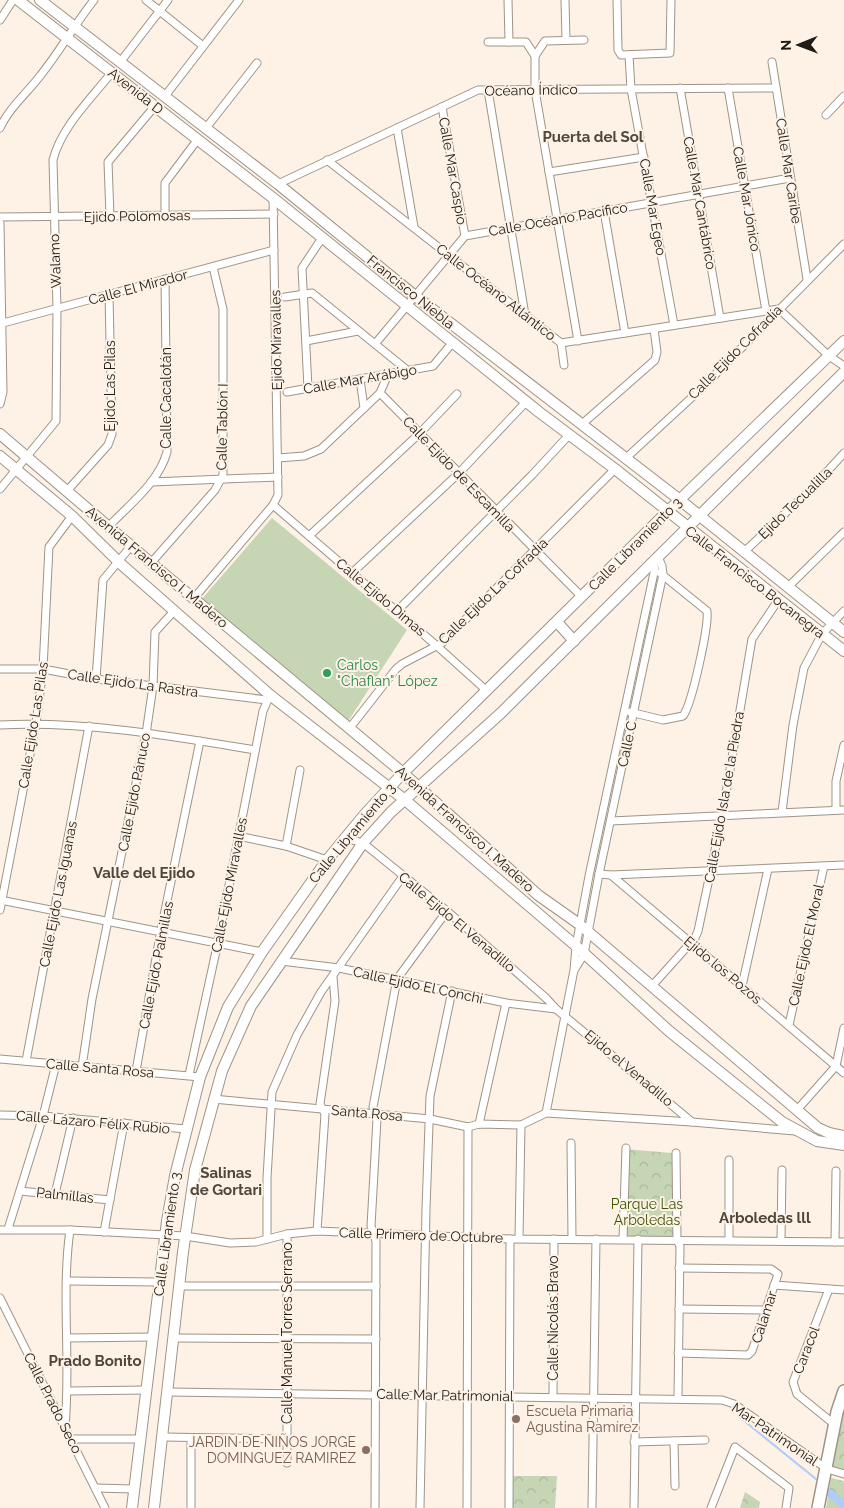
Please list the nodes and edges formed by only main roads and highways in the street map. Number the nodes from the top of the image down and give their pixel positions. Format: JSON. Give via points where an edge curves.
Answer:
{"nodes":[{"id":1,"x":844,"y":1391,"type":"edge"},
{"id":2,"x":818,"y":1508,"type":"edge"}],
"edges":[{"from":1,"to":2,"type":"main road","via":[[834,1424]]}]}
